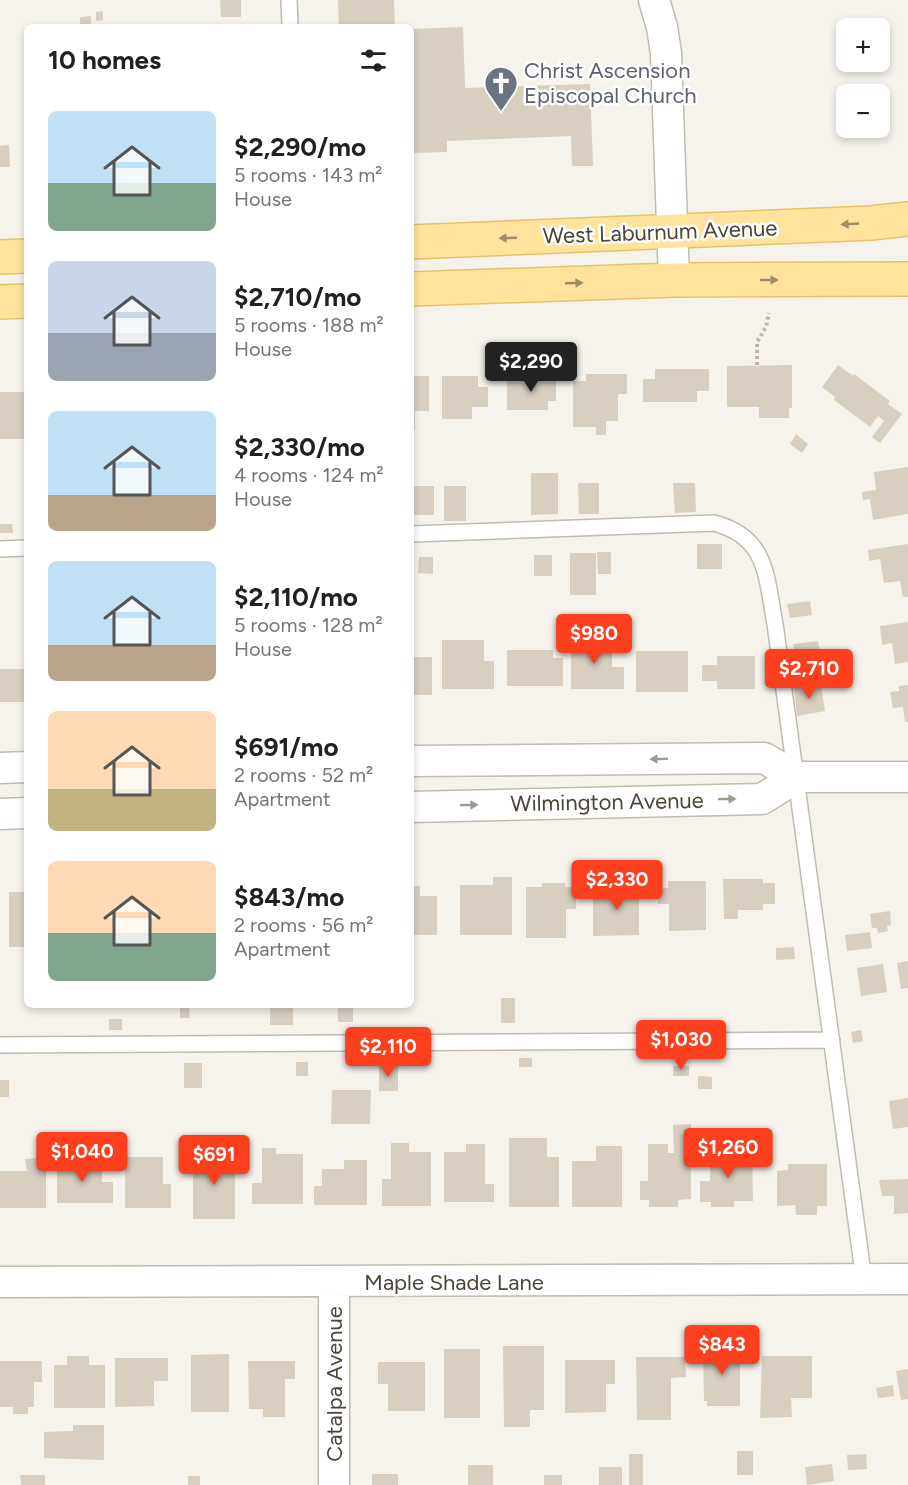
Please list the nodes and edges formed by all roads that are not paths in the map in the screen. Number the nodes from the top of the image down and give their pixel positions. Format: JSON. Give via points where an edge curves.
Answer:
{"nodes":[{"id":1,"x":289,"y":0,"type":"edge"},
{"id":2,"x":654,"y":0,"type":"edge"},
{"id":3,"x":290,"y":24,"type":"edge"},
{"id":4,"x":908,"y":219,"type":"edge"},
{"id":5,"x":672,"y":232,"type":"junction"},
{"id":6,"x":414,"y":242,"type":"edge"},
{"id":7,"x":24,"y":256,"type":"edge"},
{"id":8,"x":0,"y":257,"type":"edge"},
{"id":9,"x":908,"y":279,"type":"edge"},
{"id":10,"x":674,"y":280,"type":"junction"},
{"id":11,"x":414,"y":289,"type":"edge"},
{"id":12,"x":0,"y":302,"type":"edge"},
{"id":13,"x":24,"y":302,"type":"edge"},
{"id":14,"x":414,"y":534,"type":"edge"},
{"id":15,"x":24,"y":548,"type":"edge"},
{"id":16,"x":0,"y":549,"type":"edge"},
{"id":17,"x":414,"y":761,"type":"edge"},
{"id":18,"x":24,"y":767,"type":"edge"},
{"id":19,"x":0,"y":768,"type":"edge"},
{"id":20,"x":797,"y":777,"type":"junction"},
{"id":21,"x":908,"y":777,"type":"edge"},
{"id":22,"x":414,"y":807,"type":"edge"},
{"id":23,"x":24,"y":813,"type":"edge"},
{"id":24,"x":0,"y":814,"type":"edge"},
{"id":25,"x":832,"y":1040,"type":"junction"},
{"id":26,"x":0,"y":1045,"type":"edge"},
{"id":27,"x":864,"y":1280,"type":"junction"},
{"id":28,"x":908,"y":1280,"type":"edge"},
{"id":29,"x":0,"y":1282,"type":"edge"},
{"id":30,"x":334,"y":1282,"type":"junction"},
{"id":31,"x":334,"y":1485,"type":"edge"}],
"edges":[{"from":1,"to":3,"type":"lane"},
{"from":2,"to":5,"type":"street","via":[[666,53]]},
{"from":4,"to":5,"type":"main road","name":"West Laburnum Avenue","one_way":true},
{"from":5,"to":6,"type":"main road","name":"West Laburnum Avenue","one_way":true},
{"from":5,"to":10,"type":"street"},
{"from":7,"to":8,"type":"main road"},
{"from":10,"to":9,"type":"main road","one_way":true},
{"from":11,"to":10,"type":"main road","one_way":true},
{"from":12,"to":13,"type":"main road"},
{"from":14,"to":20,"type":"lane","via":[[698,522],[731,527],[746,536],[765,571]]},
{"from":15,"to":16,"type":"lane"},
{"from":20,"to":17,"type":"street","name":"Wilmington Avenue","one_way":true,"via":[[764,758]]},
{"from":18,"to":19,"type":"street"},
{"from":20,"to":21,"type":"street","name":"Wilmington Avenue"},
{"from":22,"to":20,"type":"street","name":"Wilmington Avenue","one_way":true,"via":[[762,799]]},
{"from":20,"to":25,"type":"lane"},
{"from":23,"to":24,"type":"street"},
{"from":25,"to":26,"type":"lane"},
{"from":25,"to":27,"type":"lane"},
{"from":27,"to":28,"type":"street","name":"Maple Shade Lane"},
{"from":27,"to":30,"type":"street","name":"Maple Shade Lane"},
{"from":29,"to":30,"type":"street","name":"Maple Shade Lane"},
{"from":30,"to":31,"type":"street","name":"Catalpa Avenue"}]}
